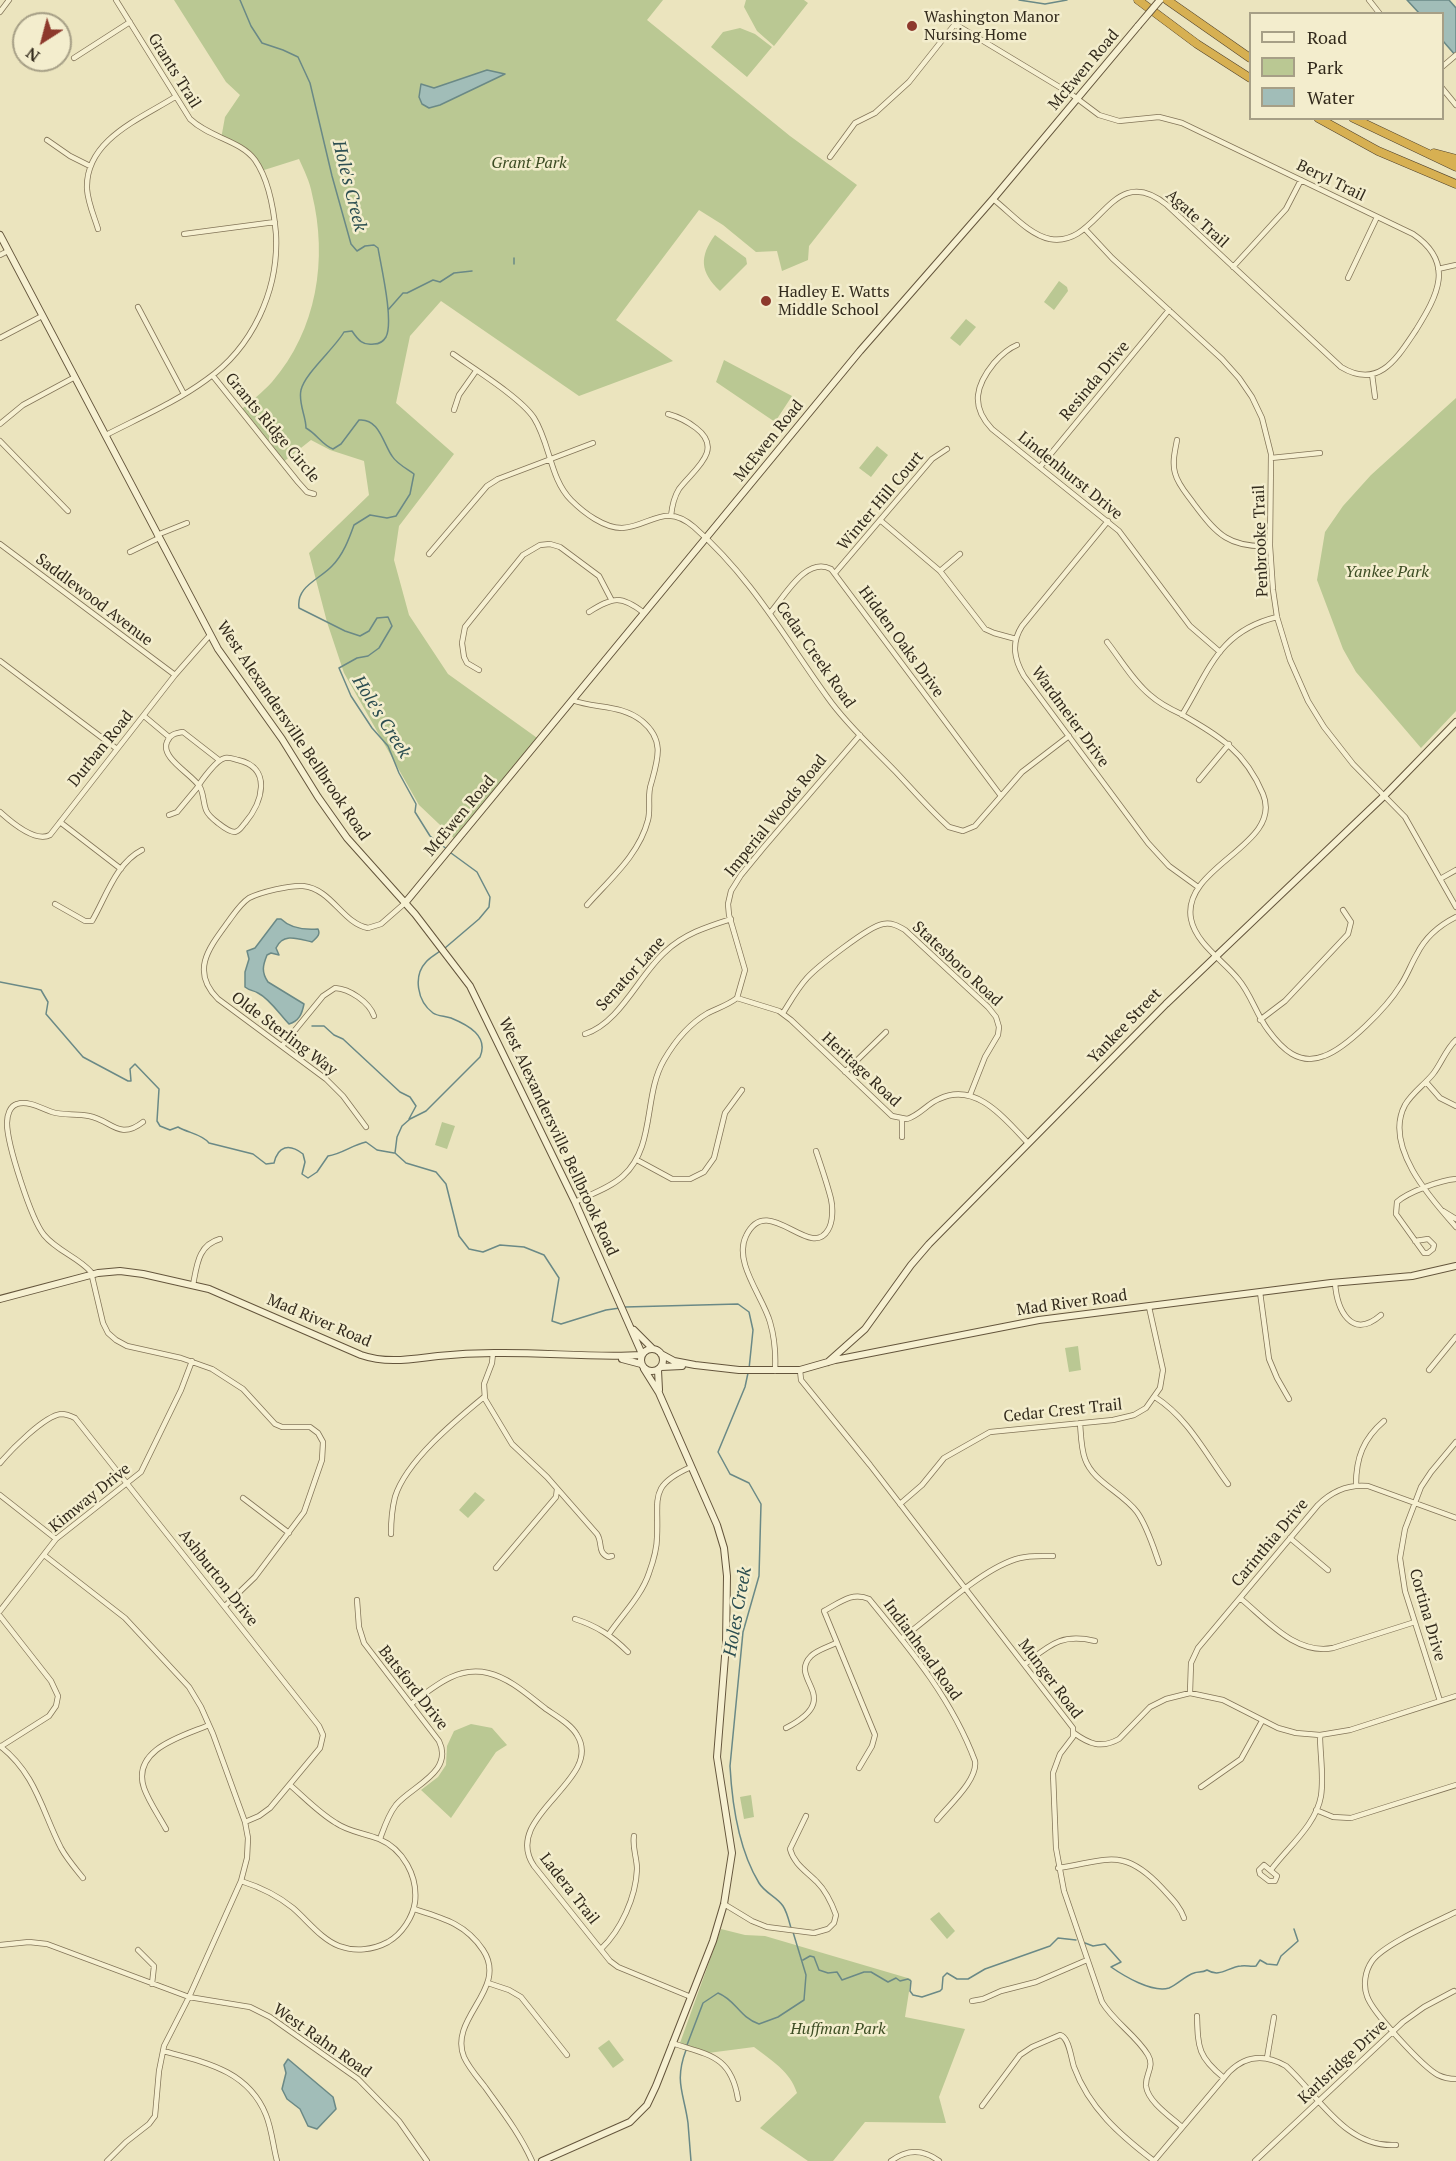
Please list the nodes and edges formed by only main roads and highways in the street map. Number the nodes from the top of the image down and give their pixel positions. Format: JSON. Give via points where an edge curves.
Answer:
{"nodes":[{"id":1,"x":1138,"y":0,"type":"edge"},
{"id":2,"x":1167,"y":0,"type":"edge"},
{"id":3,"x":1249,"y":57,"type":"edge"},
{"id":4,"x":1249,"y":77,"type":"edge"},
{"id":5,"x":1322,"y":120,"type":"edge"},
{"id":6,"x":1357,"y":120,"type":"edge"},
{"id":7,"x":1407,"y":145,"type":"junction"},
{"id":8,"x":1456,"y":159,"type":"edge"},
{"id":9,"x":1456,"y":167,"type":"edge"},
{"id":10,"x":1456,"y":185,"type":"edge"}],
"edges":[{"from":1,"to":4,"type":"highway"},
{"from":2,"to":3,"type":"highway"},
{"from":5,"to":10,"type":"highway","via":[[1368,146]]},
{"from":6,"to":7,"type":"highway"},
{"from":7,"to":8,"type":"highway"},
{"from":7,"to":9,"type":"highway"}]}
